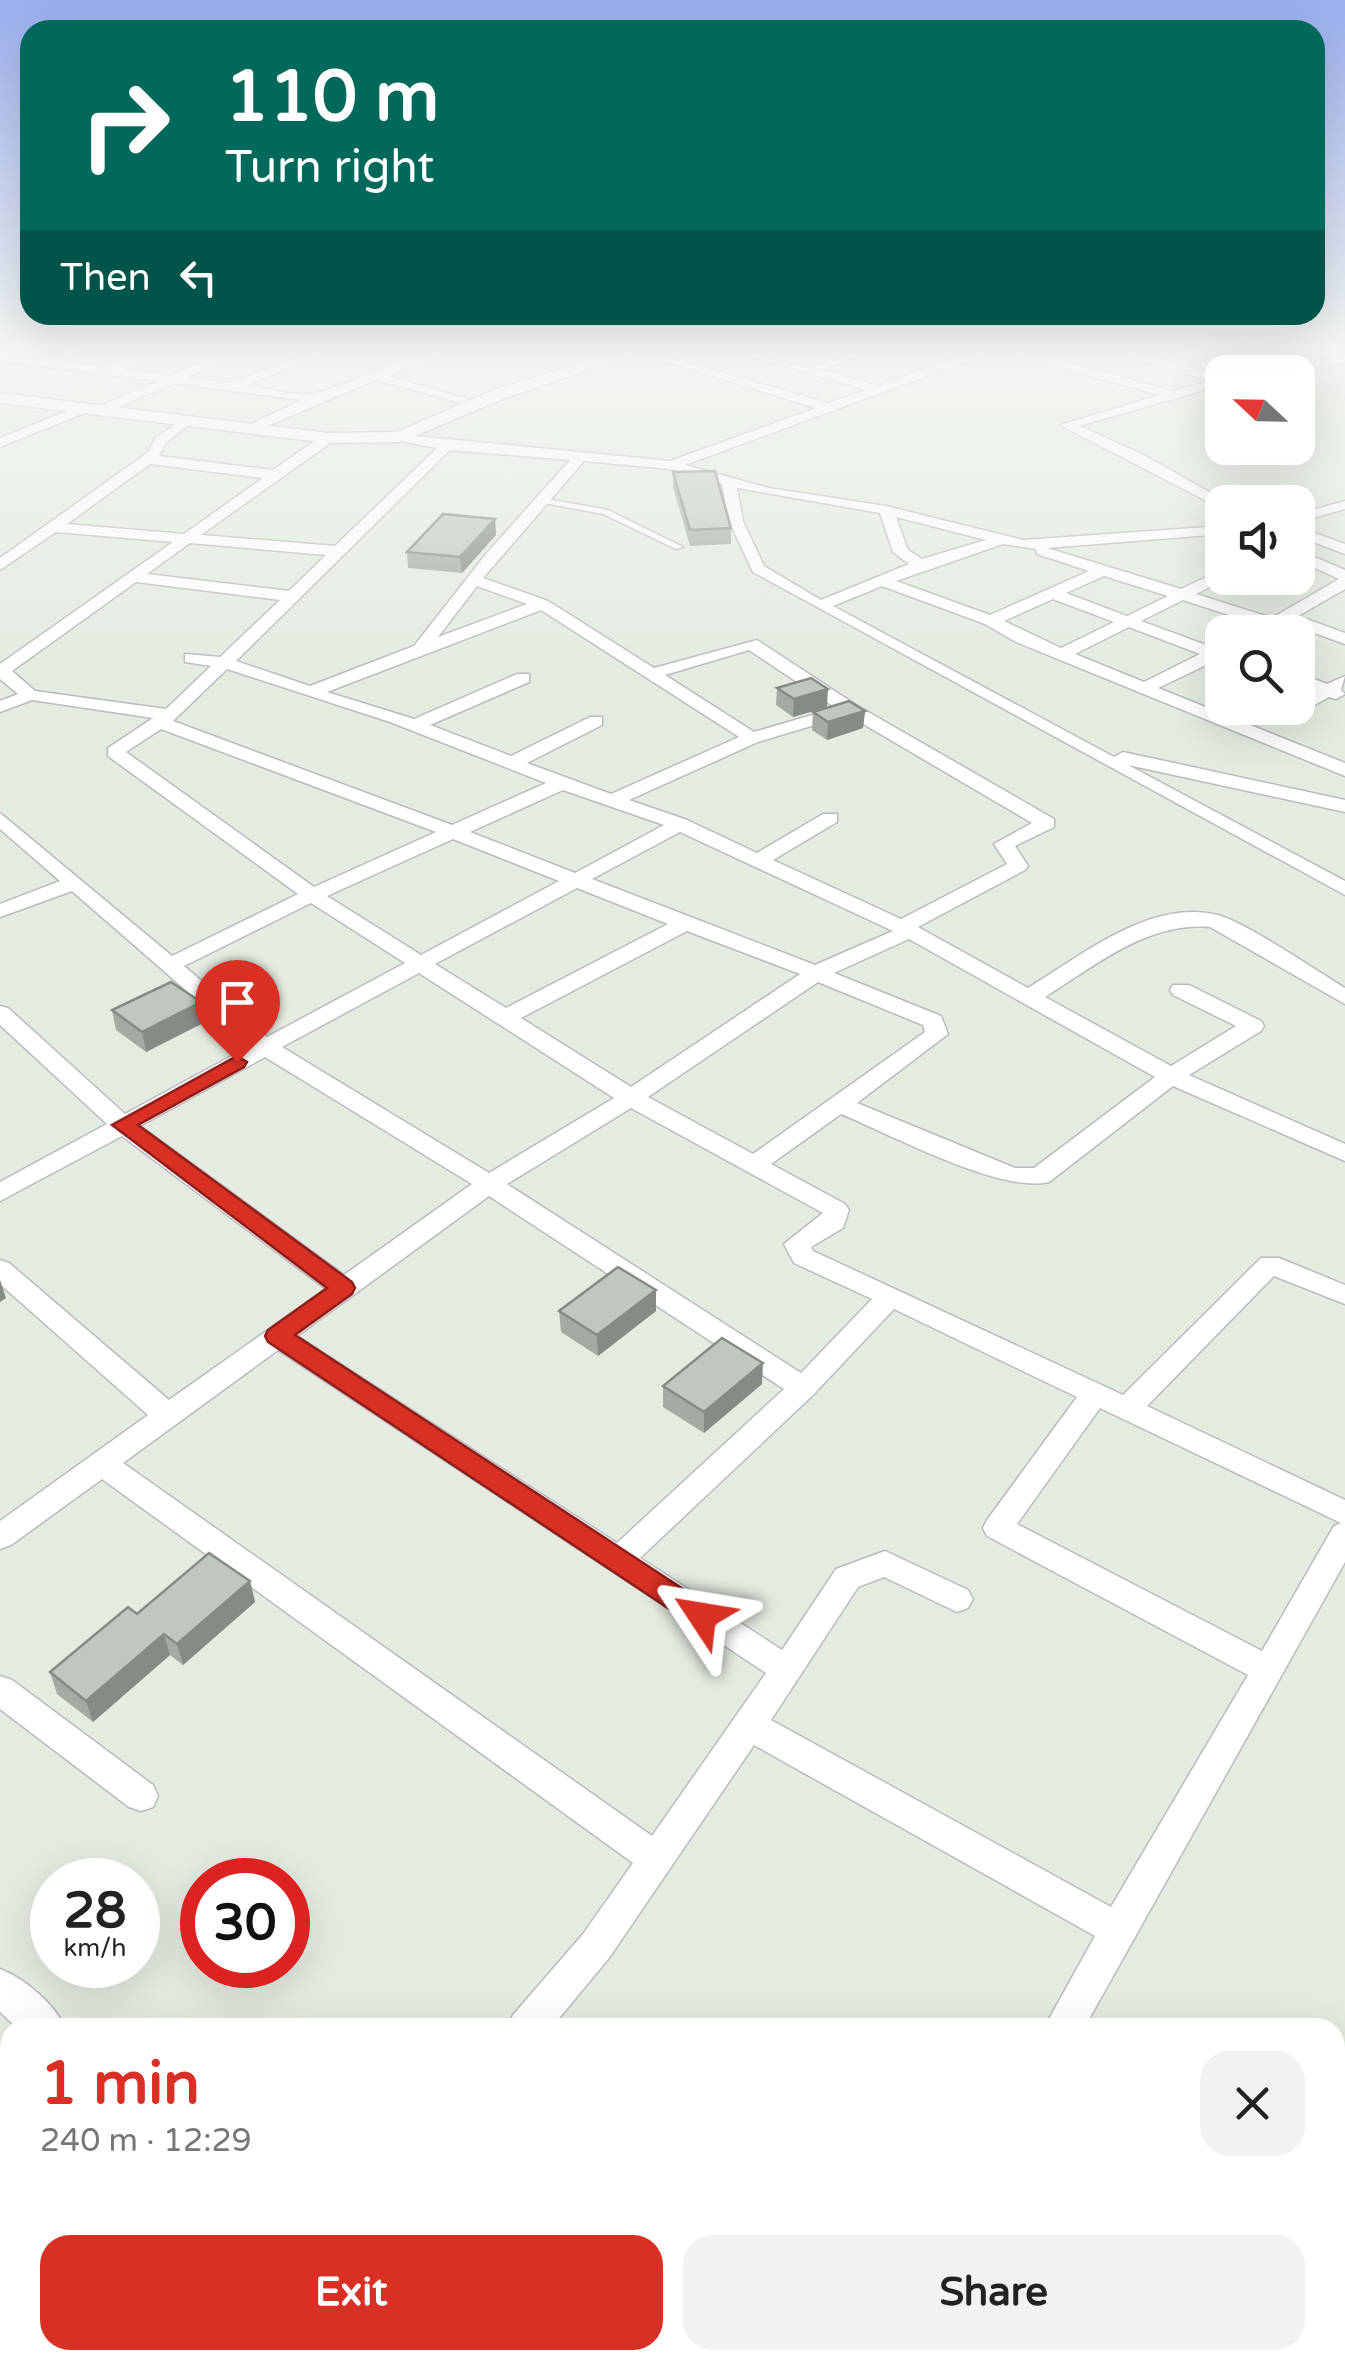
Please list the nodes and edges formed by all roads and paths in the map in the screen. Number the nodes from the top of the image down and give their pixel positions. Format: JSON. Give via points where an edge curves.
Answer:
{"nodes":[{"id":1,"x":146,"y":459,"type":"joint"},
{"id":2,"x":303,"y":459,"type":"edge"},
{"id":3,"x":434,"y":459,"type":"edge"},
{"id":4,"x":579,"y":459,"type":"edge"},
{"id":5,"x":597,"y":459,"type":"edge"},
{"id":6,"x":690,"y":459,"type":"edge"},
{"id":7,"x":1140,"y":459,"type":"edge"},
{"id":8,"x":672,"y":465,"type":"junction"},
{"id":9,"x":276,"y":476,"type":"junction"},
{"id":10,"x":729,"y":481,"type":"junction"},
{"id":11,"x":1205,"y":495,"type":"edge"},
{"id":12,"x":542,"y":500,"type":"junction"},
{"id":13,"x":1345,"y":505,"type":"edge"},
{"id":14,"x":886,"y":510,"type":"junction"},
{"id":15,"x":1315,"y":513,"type":"edge"},
{"id":16,"x":52,"y":527,"type":"junction"},
{"id":17,"x":1205,"y":531,"type":"edge"},
{"id":18,"x":1315,"y":538,"type":"edge"},
{"id":19,"x":1002,"y":540,"type":"junction"},
{"id":20,"x":182,"y":541,"type":"junction"},
{"id":21,"x":1023,"y":545,"type":"junction"},
{"id":22,"x":679,"y":547,"type":"dead end"},
{"id":23,"x":1345,"y":549,"type":"edge"},
{"id":24,"x":336,"y":551,"type":"junction"},
{"id":25,"x":1315,"y":563,"type":"edge"},
{"id":26,"x":0,"y":564,"type":"edge"},
{"id":27,"x":920,"y":566,"type":"junction"},
{"id":28,"x":1106,"y":569,"type":"junction"},
{"id":29,"x":134,"y":577,"type":"junction"},
{"id":30,"x":1345,"y":579,"type":"edge"},
{"id":31,"x":474,"y":580,"type":"junction"},
{"id":32,"x":882,"y":581,"type":"junction"},
{"id":33,"x":1205,"y":584,"type":"edge"},
{"id":34,"x":1051,"y":593,"type":"junction"},
{"id":35,"x":1186,"y":594,"type":"junction"},
{"id":36,"x":290,"y":596,"type":"junction"},
{"id":37,"x":542,"y":604,"type":"junction"},
{"id":38,"x":820,"y":606,"type":"junction"},
{"id":39,"x":1263,"y":615,"type":"edge"},
{"id":40,"x":1289,"y":615,"type":"edge"},
{"id":41,"x":991,"y":621,"type":"junction"},
{"id":42,"x":1132,"y":622,"type":"junction"},
{"id":43,"x":1315,"y":630,"type":"edge"},
{"id":44,"x":1345,"y":639,"type":"edge"},
{"id":45,"x":1205,"y":647,"type":"edge"},
{"id":46,"x":420,"y":650,"type":"junction"},
{"id":47,"x":1062,"y":654,"type":"junction"},
{"id":48,"x":191,"y":658,"type":"dead end"},
{"id":49,"x":1205,"y":659,"type":"edge"},
{"id":50,"x":222,"y":662,"type":"junction"},
{"id":51,"x":1,"y":671,"type":"edge"},
{"id":52,"x":654,"y":673,"type":"junction"},
{"id":53,"x":523,"y":678,"type":"dead end"},
{"id":54,"x":1345,"y":681,"type":"edge"},
{"id":55,"x":1315,"y":685,"type":"edge"},
{"id":56,"x":1146,"y":687,"type":"junction"},
{"id":57,"x":1327,"y":690,"type":"junction"},
{"id":58,"x":310,"y":692,"type":"junction"},
{"id":59,"x":30,"y":695,"type":"junction"},
{"id":60,"x":1315,"y":697,"type":"edge"},
{"id":61,"x":1345,"y":698,"type":"edge"},
{"id":62,"x":1205,"y":700,"type":"edge"},
{"id":63,"x":0,"y":707,"type":"edge"},
{"id":64,"x":850,"y":709,"type":"junction"},
{"id":65,"x":164,"y":718,"type":"junction"},
{"id":66,"x":596,"y":721,"type":"dead end"},
{"id":67,"x":1290,"y":725,"type":"edge"},
{"id":68,"x":415,"y":726,"type":"junction"},
{"id":69,"x":752,"y":738,"type":"junction"},
{"id":70,"x":1093,"y":752,"type":"junction"},
{"id":71,"x":512,"y":763,"type":"junction"},
{"id":72,"x":1345,"y":770,"type":"edge"},
{"id":73,"x":562,"y":782,"type":"junction"},
{"id":74,"x":613,"y":800,"type":"junction"},
{"id":75,"x":1345,"y":806,"type":"edge"},
{"id":76,"x":830,"y":818,"type":"dead end"},
{"id":77,"x":0,"y":819,"type":"edge"},
{"id":78,"x":680,"y":824,"type":"junction"},
{"id":79,"x":456,"y":830,"type":"junction"},
{"id":80,"x":760,"y":860,"type":"junction"},
{"id":81,"x":572,"y":882,"type":"junction"},
{"id":82,"x":75,"y":883,"type":"junction"},
{"id":83,"x":1345,"y":890,"type":"edge"},
{"id":84,"x":312,"y":895,"type":"junction"},
{"id":85,"x":0,"y":911,"type":"edge"},
{"id":86,"x":684,"y":924,"type":"junction"},
{"id":87,"x":906,"y":929,"type":"junction"},
{"id":88,"x":418,"y":964,"type":"junction"},
{"id":89,"x":170,"y":965,"type":"junction"},
{"id":90,"x":816,"y":973,"type":"junction"},
{"id":91,"x":1181,"y":990,"type":"dead end"},
{"id":92,"x":1029,"y":997,"type":"junction"},
{"id":93,"x":1345,"y":997,"type":"edge"},
{"id":94,"x":508,"y":1016,"type":"junction"},
{"id":95,"x":4,"y":1022,"type":"edge"},
{"id":96,"x":265,"y":1047,"type":"junction"},
{"id":97,"x":1171,"y":1076,"type":"junction"},
{"id":98,"x":631,"y":1098,"type":"junction"},
{"id":99,"x":839,"y":1104,"type":"junction"},
{"id":100,"x":123,"y":1125,"type":"junction"},
{"id":101,"x":1345,"y":1153,"type":"edge"},
{"id":102,"x":754,"y":1165,"type":"junction"},
{"id":103,"x":489,"y":1184,"type":"junction"},
{"id":104,"x":0,"y":1193,"type":"edge"},
{"id":105,"x":0,"y":1269,"type":"edge"},
{"id":106,"x":343,"y":1288,"type":"junction"},
{"id":107,"x":1345,"y":1295,"type":"edge"},
{"id":108,"x":890,"y":1296,"type":"junction"},
{"id":109,"x":277,"y":1336,"type":"junction"},
{"id":110,"x":803,"y":1388,"type":"junction"},
{"id":111,"x":1095,"y":1394,"type":"junction"},
{"id":112,"x":1126,"y":1409,"type":"junction"},
{"id":113,"x":168,"y":1415,"type":"junction"},
{"id":114,"x":101,"y":1463,"type":"junction"},
{"id":115,"x":1345,"y":1513,"type":"edge"},
{"id":116,"x":1345,"y":1534,"type":"edge"},
{"id":117,"x":0,"y":1538,"type":"edge"},
{"id":118,"x":617,"y":1561,"type":"junction"},
{"id":119,"x":958,"y":1599,"type":"dead end"},
{"id":120,"x":787,"y":1670,"type":"junction"},
{"id":121,"x":1268,"y":1670,"type":"junction"},
{"id":122,"x":0,"y":1690,"type":"edge"},
{"id":123,"x":750,"y":1725,"type":"junction"},
{"id":124,"x":141,"y":1796,"type":"dead end"},
{"id":125,"x":656,"y":1859,"type":"junction"},
{"id":126,"x":1118,"y":1930,"type":"junction"},
{"id":127,"x":0,"y":1987,"type":"edge"},
{"id":128,"x":35,"y":2018,"type":"edge"},
{"id":129,"x":535,"y":2018,"type":"edge"},
{"id":130,"x":1069,"y":2018,"type":"edge"}],
"edges":[{"from":1,"to":9,"type":"street"},
{"from":1,"to":16,"type":"street"},
{"from":2,"to":9,"type":"street"},
{"from":3,"to":24,"type":"street"},
{"from":4,"to":12,"type":"street"},
{"from":5,"to":8,"type":"street"},
{"from":6,"to":8,"type":"street"},
{"from":7,"to":11,"type":"street"},
{"from":8,"to":10,"type":"street"},
{"from":9,"to":20,"type":"street"},
{"from":10,"to":14,"type":"street"},
{"from":10,"to":38,"type":"street","via":[[736,521],[758,569]]},
{"from":12,"to":22,"type":"lane","via":[[605,512]]},
{"from":12,"to":31,"type":"street"},
{"from":13,"to":15,"type":"street"},
{"from":14,"to":19,"type":"street"},
{"from":14,"to":27,"type":"street","via":[[900,552]]},
{"from":16,"to":20,"type":"street"},
{"from":16,"to":26,"type":"street"},
{"from":17,"to":21,"type":"street"},
{"from":18,"to":23,"type":"street"},
{"from":19,"to":21,"type":"street"},
{"from":19,"to":27,"type":"street"},
{"from":20,"to":24,"type":"street"},
{"from":20,"to":29,"type":"street"},
{"from":21,"to":28,"type":"street"},
{"from":24,"to":36,"type":"street"},
{"from":25,"to":30,"type":"street"},
{"from":27,"to":32,"type":"street"},
{"from":28,"to":34,"type":"street"},
{"from":28,"to":35,"type":"street"},
{"from":29,"to":36,"type":"street"},
{"from":29,"to":51,"type":"street"},
{"from":30,"to":40,"type":"street"},
{"from":31,"to":37,"type":"street"},
{"from":31,"to":46,"type":"street"},
{"from":32,"to":38,"type":"street"},
{"from":32,"to":41,"type":"street"},
{"from":33,"to":35,"type":"street"},
{"from":34,"to":41,"type":"street"},
{"from":34,"to":42,"type":"street"},
{"from":35,"to":39,"type":"street"},
{"from":35,"to":42,"type":"street"},
{"from":36,"to":50,"type":"street"},
{"from":37,"to":46,"type":"street"},
{"from":37,"to":52,"type":"street"},
{"from":38,"to":70,"type":"street"},
{"from":41,"to":47,"type":"street"},
{"from":42,"to":45,"type":"street"},
{"from":42,"to":47,"type":"street"},
{"from":43,"to":44,"type":"street"},
{"from":46,"to":58,"type":"street"},
{"from":47,"to":56,"type":"street"},
{"from":48,"to":50,"type":"street"},
{"from":49,"to":56,"type":"street"},
{"from":50,"to":58,"type":"street"},
{"from":50,"to":65,"type":"street"},
{"from":51,"to":59,"type":"street"},
{"from":52,"to":64,"type":"street","via":[[751,644]]},
{"from":52,"to":69,"type":"street"},
{"from":53,"to":68,"type":"street"},
{"from":54,"to":57,"type":"street"},
{"from":55,"to":57,"type":"street"},
{"from":56,"to":62,"type":"street"},
{"from":57,"to":60,"type":"street"},
{"from":57,"to":61,"type":"street"},
{"from":58,"to":68,"type":"street"},
{"from":59,"to":63,"type":"street"},
{"from":59,"to":65,"type":"street"},
{"from":64,"to":69,"type":"street"},
{"from":64,"to":87,"type":"street","via":[[1046,823],[1004,844],[1018,866]]},
{"from":65,"to":79,"type":"street"},
{"from":65,"to":84,"type":"street","via":[[114,752]]},
{"from":66,"to":71,"type":"street"},
{"from":67,"to":72,"type":"street"},
{"from":68,"to":71,"type":"street"},
{"from":69,"to":74,"type":"street"},
{"from":70,"to":75,"type":"street"},
{"from":70,"to":83,"type":"street"},
{"from":71,"to":73,"type":"street"},
{"from":73,"to":74,"type":"street"},
{"from":73,"to":79,"type":"street"},
{"from":74,"to":78,"type":"street"},
{"from":76,"to":80,"type":"street"},
{"from":77,"to":82,"type":"street"},
{"from":78,"to":80,"type":"street"},
{"from":78,"to":81,"type":"street"},
{"from":79,"to":81,"type":"street"},
{"from":79,"to":84,"type":"street"},
{"from":80,"to":87,"type":"street"},
{"from":81,"to":86,"type":"street"},
{"from":81,"to":88,"type":"street"},
{"from":82,"to":85,"type":"street"},
{"from":82,"to":89,"type":"street"},
{"from":84,"to":88,"type":"street"},
{"from":84,"to":89,"type":"street"},
{"from":86,"to":90,"type":"street"},
{"from":86,"to":94,"type":"street"},
{"from":87,"to":90,"type":"street"},
{"from":87,"to":92,"type":"street"},
{"from":88,"to":94,"type":"street"},
{"from":88,"to":96,"type":"street"},
{"from":89,"to":96,"type":"street"},
{"from":90,"to":98,"type":"street"},
{"from":90,"to":99,"type":"street","via":[[933,1021],[937,1034]]},
{"from":91,"to":97,"type":"street","via":[[1253,1026]]},
{"from":92,"to":93,"type":"street","via":[[1134,935],[1203,918]]},
{"from":92,"to":97,"type":"street"},
{"from":94,"to":98,"type":"street"},
{"from":95,"to":100,"type":"street"},
{"from":96,"to":100,"type":"street"},
{"from":96,"to":103,"type":"street"},
{"from":97,"to":99,"type":"street","via":[[1040,1176],[1012,1176]]},
{"from":97,"to":101,"type":"street"},
{"from":98,"to":102,"type":"street"},
{"from":98,"to":103,"type":"street"},
{"from":99,"to":102,"type":"street"},
{"from":100,"to":104,"type":"street"},
{"from":100,"to":106,"type":"street"},
{"from":102,"to":108,"type":"street","via":[[836,1210],[834,1222],[797,1244],[803,1257]]},
{"from":103,"to":106,"type":"street"},
{"from":103,"to":110,"type":"street"},
{"from":105,"to":113,"type":"street"},
{"from":106,"to":109,"type":"street"},
{"from":107,"to":112,"type":"street","via":[[1270,1264]]},
{"from":108,"to":110,"type":"street"},
{"from":108,"to":111,"type":"street"},
{"from":109,"to":113,"type":"street"},
{"from":109,"to":118,"type":"street"},
{"from":110,"to":118,"type":"street"},
{"from":111,"to":112,"type":"street"},
{"from":111,"to":121,"type":"street","via":[[998,1528]]},
{"from":112,"to":115,"type":"street"},
{"from":113,"to":114,"type":"street"},
{"from":114,"to":117,"type":"street"},
{"from":114,"to":125,"type":"street"},
{"from":116,"to":121,"type":"street"},
{"from":118,"to":120,"type":"street"},
{"from":119,"to":120,"type":"street","via":[[885,1563],[847,1578]]},
{"from":120,"to":123,"type":"street"},
{"from":121,"to":126,"type":"street"},
{"from":122,"to":124,"type":"street"},
{"from":123,"to":125,"type":"street"},
{"from":123,"to":126,"type":"street"},
{"from":125,"to":129,"type":"street","via":[[596,1946]]},
{"from":126,"to":130,"type":"street"},
{"from":127,"to":128,"type":"street"}]}
